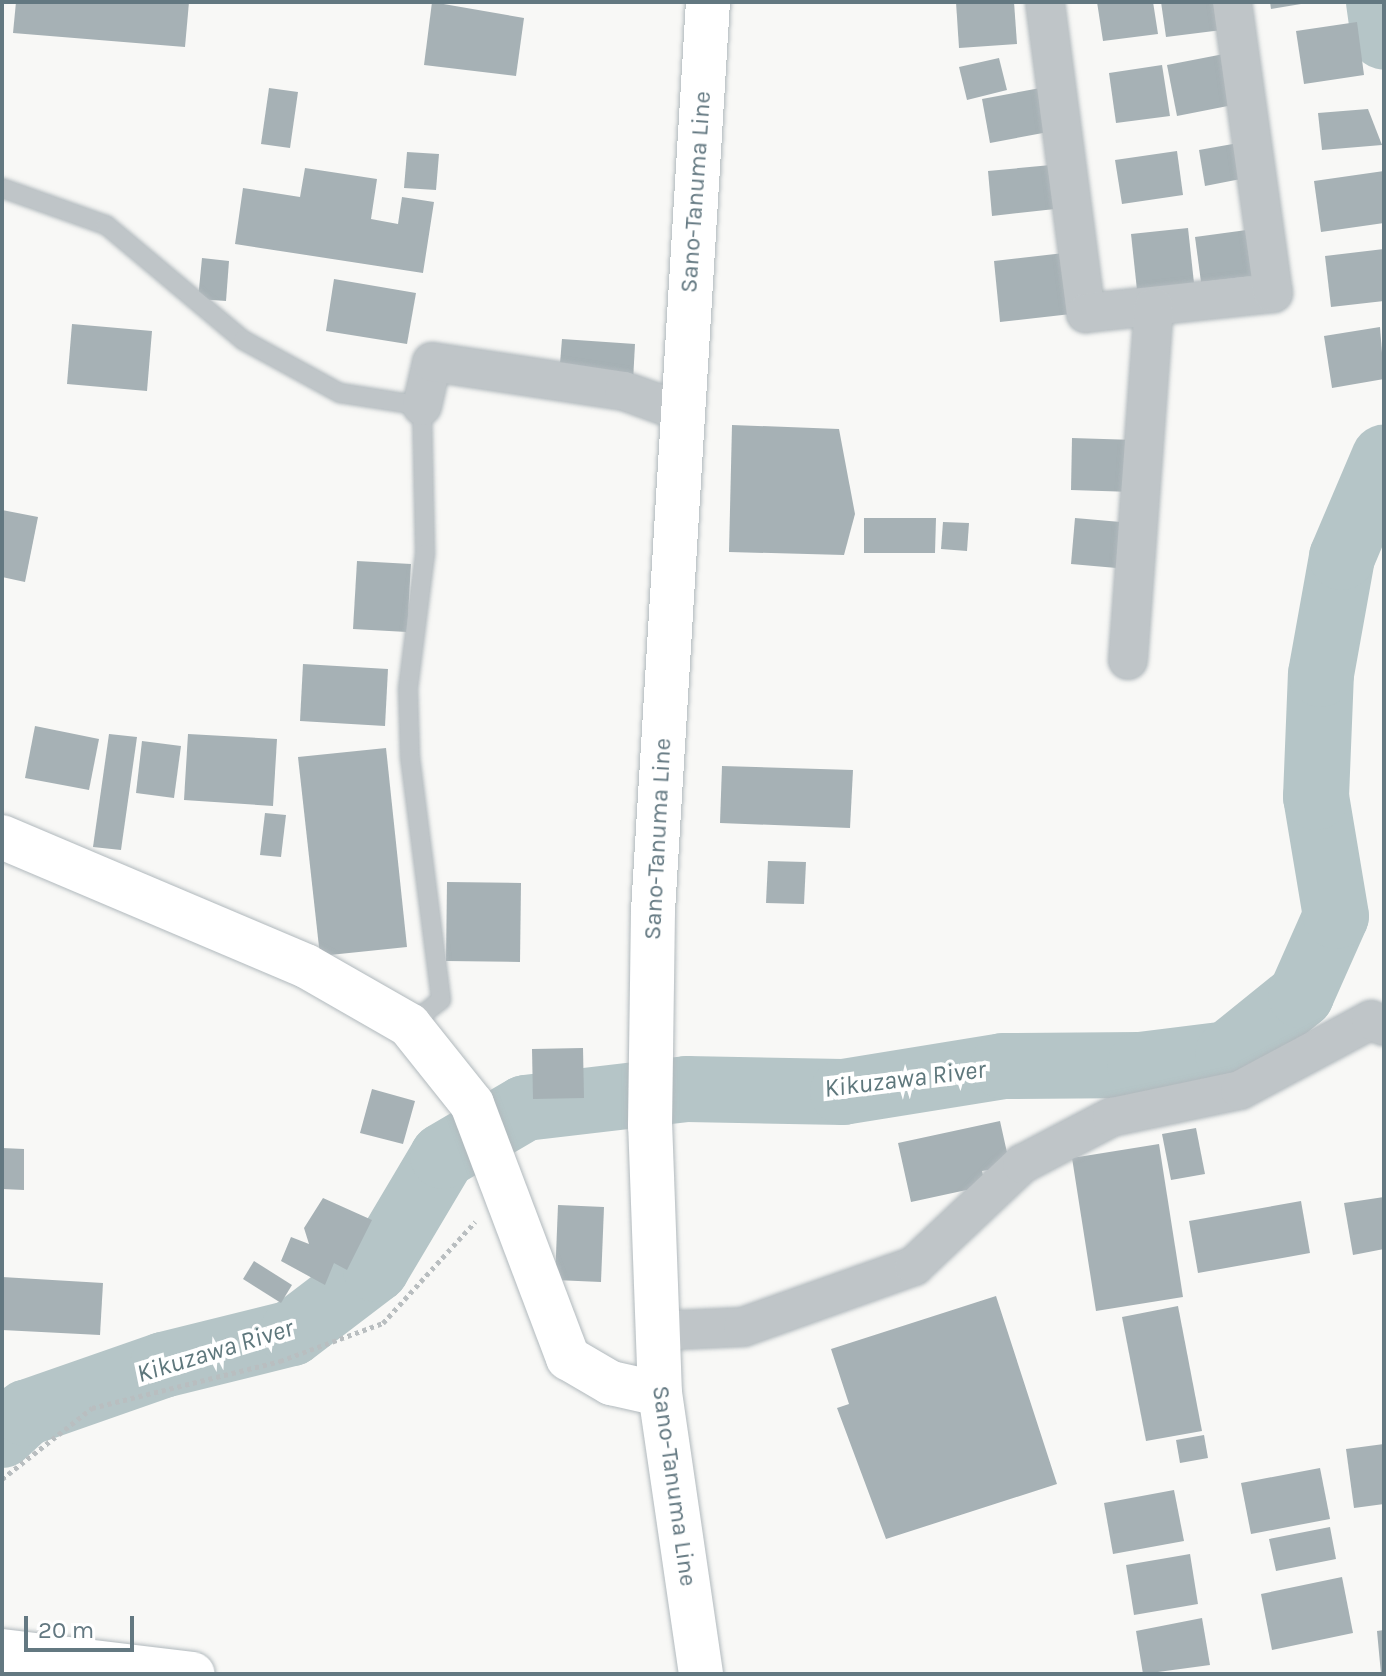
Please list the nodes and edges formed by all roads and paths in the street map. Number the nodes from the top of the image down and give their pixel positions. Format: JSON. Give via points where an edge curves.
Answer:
{"nodes":[{"id":1,"x":708,"y":2,"type":"edge"},
{"id":2,"x":1045,"y":2,"type":"edge"},
{"id":3,"x":1232,"y":2,"type":"edge"},
{"id":4,"x":2,"y":188,"type":"edge"},
{"id":5,"x":1154,"y":307,"type":"junction"},
{"id":6,"x":422,"y":406,"type":"junction"},
{"id":7,"x":682,"y":412,"type":"junction"},
{"id":8,"x":1128,"y":660,"type":"dead end"},
{"id":9,"x":2,"y":837,"type":"edge"},
{"id":10,"x":409,"y":1025,"type":"junction"},
{"id":11,"x":1384,"y":1026,"type":"edge"},
{"id":12,"x":505,"y":1189,"type":"junction"},
{"id":13,"x":655,"y":1331,"type":"junction"},
{"id":14,"x":660,"y":1394,"type":"junction"},
{"id":15,"x":2,"y":1479,"type":"edge"},
{"id":16,"x":2,"y":1651,"type":"edge"},
{"id":17,"x":193,"y":1674,"type":"edge"},
{"id":18,"x":701,"y":1674,"type":"edge"}],
"edges":[{"from":1,"to":7,"type":"main road","name":"Sano-Tanuma Line"},
{"from":2,"to":5,"type":"street","via":[[1086,313]]},
{"from":3,"to":5,"type":"street","via":[[1273,293]]},
{"from":4,"to":6,"type":"lane","via":[[106,225],[243,340],[340,393]]},
{"from":5,"to":8,"type":"street"},
{"from":6,"to":7,"type":"street","via":[[432,362],[624,391]]},
{"from":6,"to":10,"type":"lane","via":[[425,554],[408,689],[410,757],[441,1000]]},
{"from":7,"to":13,"type":"main road","name":"Sano-Tanuma Line","via":[[653,911]]},
{"from":9,"to":10,"type":"main road","via":[[306,966]]},
{"from":10,"to":12,"type":"main road","via":[[472,1104]]},
{"from":11,"to":13,"type":"street","via":[[1371,1020],[1240,1090],[1112,1117],[1022,1164],[914,1266],[743,1327]]},
{"from":12,"to":14,"type":"main road","via":[[568,1358],[611,1383]]},
{"from":12,"to":15,"type":"path","via":[[383,1323],[280,1361],[92,1408]]},
{"from":13,"to":14,"type":"main road","name":"Sano-Tanuma Line"},
{"from":14,"to":18,"type":"main road","name":"Sano-Tanuma Line"},
{"from":16,"to":17,"type":"main road"}]}
